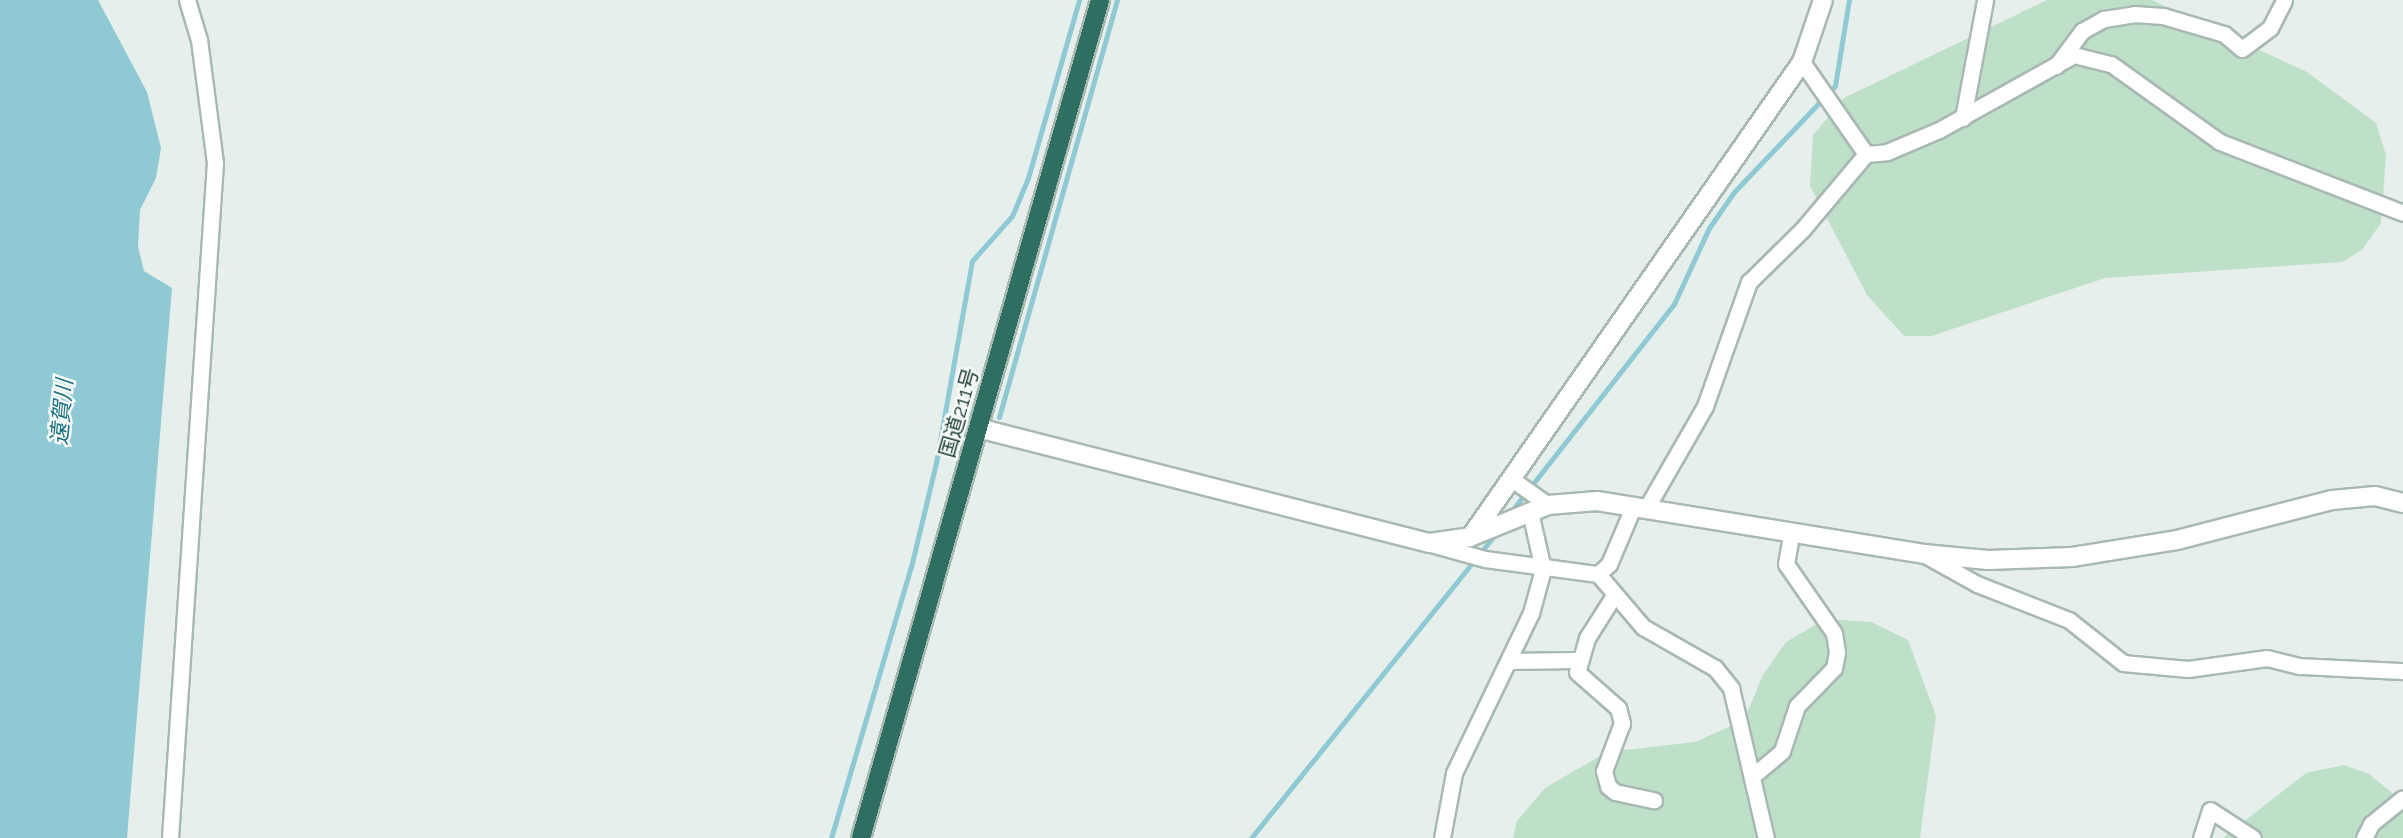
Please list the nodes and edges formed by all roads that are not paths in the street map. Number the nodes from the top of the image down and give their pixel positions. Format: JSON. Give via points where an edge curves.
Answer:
{"nodes":[{"id":1,"x":187,"y":0,"type":"edge"},
{"id":2,"x":1100,"y":0,"type":"edge"},
{"id":3,"x":1823,"y":0,"type":"edge"},
{"id":4,"x":1985,"y":0,"type":"edge"},
{"id":5,"x":2284,"y":0,"type":"edge"},
{"id":6,"x":1802,"y":62,"type":"junction"},
{"id":7,"x":2055,"y":68,"type":"junction"},
{"id":8,"x":1964,"y":118,"type":"junction"},
{"id":9,"x":1866,"y":154,"type":"junction"},
{"id":10,"x":2403,"y":213,"type":"edge"},
{"id":11,"x":978,"y":428,"type":"junction"},
{"id":12,"x":1517,"y":482,"type":"junction"},
{"id":13,"x":2403,"y":504,"type":"edge"},
{"id":14,"x":1641,"y":506,"type":"junction"},
{"id":15,"x":1532,"y":508,"type":"junction"},
{"id":16,"x":1791,"y":536,"type":"junction"},
{"id":17,"x":1478,"y":545,"type":"junction"},
{"id":18,"x":1924,"y":554,"type":"junction"},
{"id":19,"x":1543,"y":569,"type":"junction"},
{"id":20,"x":1598,"y":574,"type":"junction"},
{"id":21,"x":1613,"y":597,"type":"junction"},
{"id":22,"x":1576,"y":660,"type":"junction"},
{"id":23,"x":1509,"y":661,"type":"junction"},
{"id":24,"x":2403,"y":671,"type":"edge"},
{"id":25,"x":1755,"y":774,"type":"junction"},
{"id":26,"x":2403,"y":798,"type":"edge"},
{"id":27,"x":1654,"y":801,"type":"dead end"},
{"id":28,"x":171,"y":838,"type":"edge"},
{"id":29,"x":861,"y":838,"type":"edge"},
{"id":30,"x":1442,"y":838,"type":"edge"},
{"id":31,"x":1766,"y":838,"type":"edge"},
{"id":32,"x":2200,"y":838,"type":"edge"},
{"id":33,"x":2253,"y":838,"type":"edge"},
{"id":34,"x":2364,"y":838,"type":"edge"}],
"edges":[{"from":1,"to":28,"type":"street","via":[[199,40],[215,163]]},
{"from":2,"to":11,"type":"highway","name":"国道211号"},
{"from":3,"to":6,"type":"street"},
{"from":4,"to":8,"type":"street"},
{"from":5,"to":7,"type":"street","via":[[2270,28],[2242,49],[2224,33],[2134,14],[2104,19],[2082,32]]},
{"from":6,"to":9,"type":"street"},
{"from":6,"to":12,"type":"street"},
{"from":7,"to":8,"type":"street"},
{"from":7,"to":10,"type":"street","via":[[2074,55],[2101,58],[2220,142]]},
{"from":8,"to":9,"type":"street","via":[[1887,152]]},
{"from":9,"to":14,"type":"street","via":[[1803,230],[1749,282],[1705,406]]},
{"from":11,"to":17,"type":"street","via":[[1430,543]]},
{"from":11,"to":29,"type":"highway","name":"国道211号"},
{"from":12,"to":15,"type":"street"},
{"from":12,"to":17,"type":"street"},
{"from":13,"to":18,"type":"street","via":[[2375,496],[2332,500],[2177,540],[2072,557],[1988,560]]},
{"from":14,"to":15,"type":"street","via":[[1597,501]]},
{"from":14,"to":16,"type":"street"},
{"from":14,"to":20,"type":"street","via":[[1609,564]]},
{"from":15,"to":17,"type":"street"},
{"from":15,"to":19,"type":"street"},
{"from":16,"to":18,"type":"street"},
{"from":16,"to":25,"type":"street","via":[[1786,564],[1834,633],[1837,652],[1834,668],[1797,706],[1782,751]]},
{"from":17,"to":19,"type":"street"},
{"from":18,"to":24,"type":"street","via":[[1977,584],[2069,620],[2123,663],[2188,669],[2267,658],[2300,666]]},
{"from":19,"to":20,"type":"street"},
{"from":19,"to":23,"type":"street","via":[[1531,614]]},
{"from":20,"to":21,"type":"street"},
{"from":21,"to":22,"type":"street"},
{"from":21,"to":25,"type":"street","via":[[1643,627],[1726,678],[1743,756]]},
{"from":22,"to":23,"type":"street"},
{"from":22,"to":27,"type":"street","via":[[1577,672],[1618,708],[1622,723],[1604,771],[1608,786],[1615,792]]},
{"from":23,"to":30,"type":"street","via":[[1454,773]]},
{"from":25,"to":31,"type":"street"},
{"from":26,"to":34,"type":"street","via":[[2371,824]]},
{"from":32,"to":33,"type":"street","via":[[2210,810]]}]}
